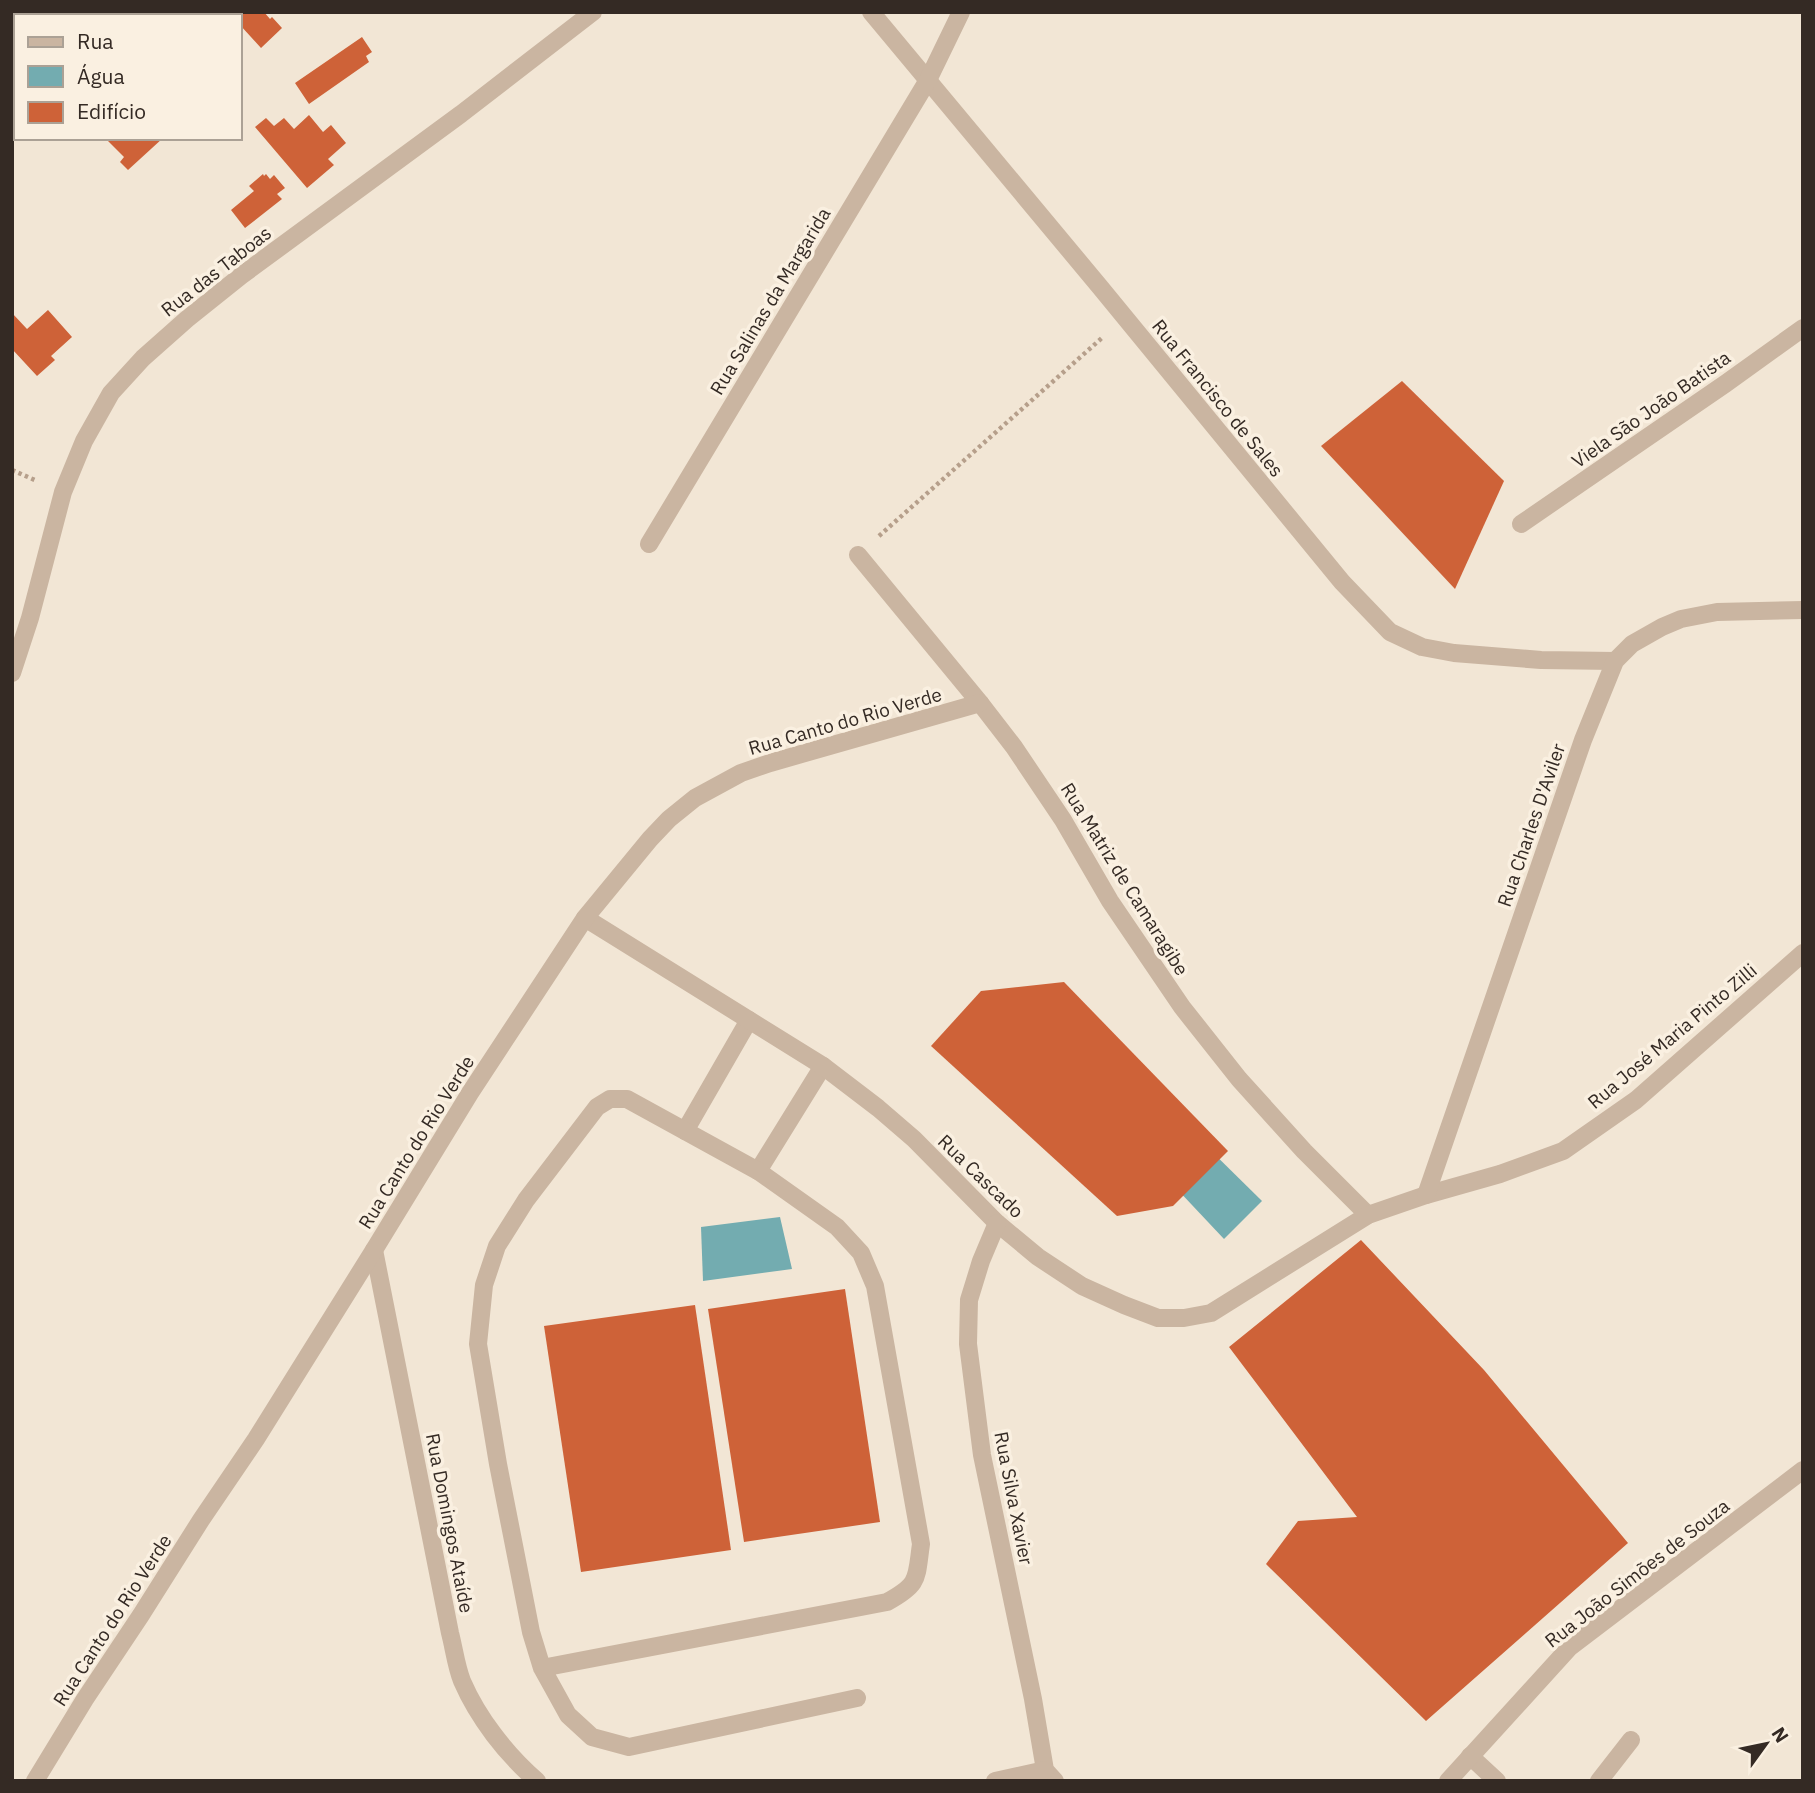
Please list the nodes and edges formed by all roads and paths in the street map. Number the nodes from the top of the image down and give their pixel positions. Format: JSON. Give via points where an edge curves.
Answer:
{"nodes":[{"id":1,"x":593,"y":12,"type":"edge"},
{"id":2,"x":871,"y":12,"type":"edge"},
{"id":3,"x":961,"y":12,"type":"edge"},
{"id":4,"x":928,"y":80,"type":"junction"},
{"id":5,"x":1125,"y":318,"type":"junction"},
{"id":6,"x":1803,"y":328,"type":"edge"},
{"id":7,"x":1521,"y":524,"type":"dead end"},
{"id":8,"x":649,"y":544,"type":"dead end"},
{"id":9,"x":858,"y":555,"type":"joint"},
{"id":10,"x":1803,"y":610,"type":"edge"},
{"id":11,"x":1615,"y":661,"type":"junction"},
{"id":12,"x":12,"y":673,"type":"edge"},
{"id":13,"x":980,"y":703,"type":"junction"},
{"id":14,"x":585,"y":918,"type":"junction"},
{"id":15,"x":1803,"y":953,"type":"edge"},
{"id":16,"x":749,"y":1020,"type":"junction"},
{"id":17,"x":823,"y":1066,"type":"junction"},
{"id":18,"x":685,"y":1131,"type":"junction"},
{"id":19,"x":758,"y":1171,"type":"junction"},
{"id":20,"x":1426,"y":1195,"type":"junction"},
{"id":21,"x":1368,"y":1215,"type":"junction"},
{"id":22,"x":997,"y":1223,"type":"junction"},
{"id":23,"x":374,"y":1251,"type":"junction"},
{"id":24,"x":1803,"y":1470,"type":"edge"},
{"id":25,"x":542,"y":1668,"type":"junction"},
{"id":26,"x":857,"y":1699,"type":"dead end"},
{"id":27,"x":1631,"y":1740,"type":"dead end"},
{"id":28,"x":1470,"y":1756,"type":"junction"},
{"id":29,"x":1050,"y":1776,"type":"edge"},
{"id":30,"x":35,"y":1781,"type":"edge"},
{"id":31,"x":537,"y":1781,"type":"edge"},
{"id":32,"x":995,"y":1781,"type":"edge"},
{"id":33,"x":1448,"y":1781,"type":"edge"},
{"id":34,"x":1497,"y":1781,"type":"edge"},
{"id":35,"x":1600,"y":1781,"type":"edge"}],
"edges":[{"from":1,"to":12,"type":"street","name":"Rua das Taboas","via":[[187,318],[111,393],[63,492]]},
{"from":2,"to":4,"type":"street","name":"Rua Francisco de Sales"},
{"from":3,"to":4,"type":"street","name":"Rua Salinas da Margarida"},
{"from":4,"to":5,"type":"street","name":"Rua Francisco de Sales"},
{"from":4,"to":8,"type":"street","name":"Rua Salinas da Margarida"},
{"from":5,"to":9,"type":"path"},
{"from":5,"to":11,"type":"street","name":"Rua Francisco de Sales","via":[[1342,582],[1390,632],[1422,647],[1454,653]]},
{"from":6,"to":7,"type":"street","name":"Viela São João Batista"},
{"from":9,"to":13,"type":"street","name":"Rua Matriz de Camaragibe"},
{"from":10,"to":11,"type":"street","name":"Rua Charles D'Aviler","via":[[1717,612],[1681,619],[1632,644]]},
{"from":11,"to":20,"type":"street","name":"Rua Charles D'Aviler","via":[[1583,740]]},
{"from":13,"to":14,"type":"street","name":"Rua Canto do Rio Verde","via":[[770,763],[695,798],[650,838]]},
{"from":13,"to":21,"type":"street","name":"Rua Matriz de Camaragibe","via":[[1063,820],[1110,901],[1182,1007],[1239,1079]]},
{"from":14,"to":16,"type":"street","name":"Rua Cascado"},
{"from":14,"to":23,"type":"street","name":"Rua Canto do Rio Verde"},
{"from":15,"to":20,"type":"street","name":"Rua José Maria Pinto Zilli","via":[[1636,1100],[1563,1151]]},
{"from":16,"to":17,"type":"street","name":"Rua Cascado"},
{"from":16,"to":18,"type":"street"},
{"from":17,"to":19,"type":"street"},
{"from":17,"to":22,"type":"street","name":"Rua Cascado","via":[[914,1139]]},
{"from":18,"to":19,"type":"street"},
{"from":18,"to":25,"type":"street","via":[[627,1099],[610,1099],[597,1107],[526,1200],[497,1246],[484,1285],[478,1344],[531,1632]]},
{"from":19,"to":25,"type":"street","via":[[837,1227],[861,1253],[875,1286],[921,1544],[916,1577],[907,1591],[887,1602]]},
{"from":20,"to":21,"type":"street","name":"Rua José Maria Pinto Zilli"},
{"from":21,"to":22,"type":"street","name":"Rua Cascado","via":[[1211,1313],[1184,1318],[1158,1318],[1082,1286]]},
{"from":22,"to":29,"type":"street","name":"Rua Silva Xavier","via":[[969,1300],[968,1344],[982,1455]]},
{"from":23,"to":30,"type":"street","name":"Rua Canto do Rio Verde"},
{"from":23,"to":31,"type":"street","name":"Rua Domingos Ataíde","via":[[461,1679],[502,1745]]},
{"from":24,"to":28,"type":"street","name":"Rua João Simões de Souza","via":[[1570,1647]]},
{"from":25,"to":26,"type":"street","via":[[568,1715],[592,1737],[629,1747]]},
{"from":27,"to":35,"type":"street"},
{"from":28,"to":33,"type":"street","name":"Rua João Simões de Souza"},
{"from":28,"to":34,"type":"street"},
{"from":29,"to":32,"type":"street"}]}
